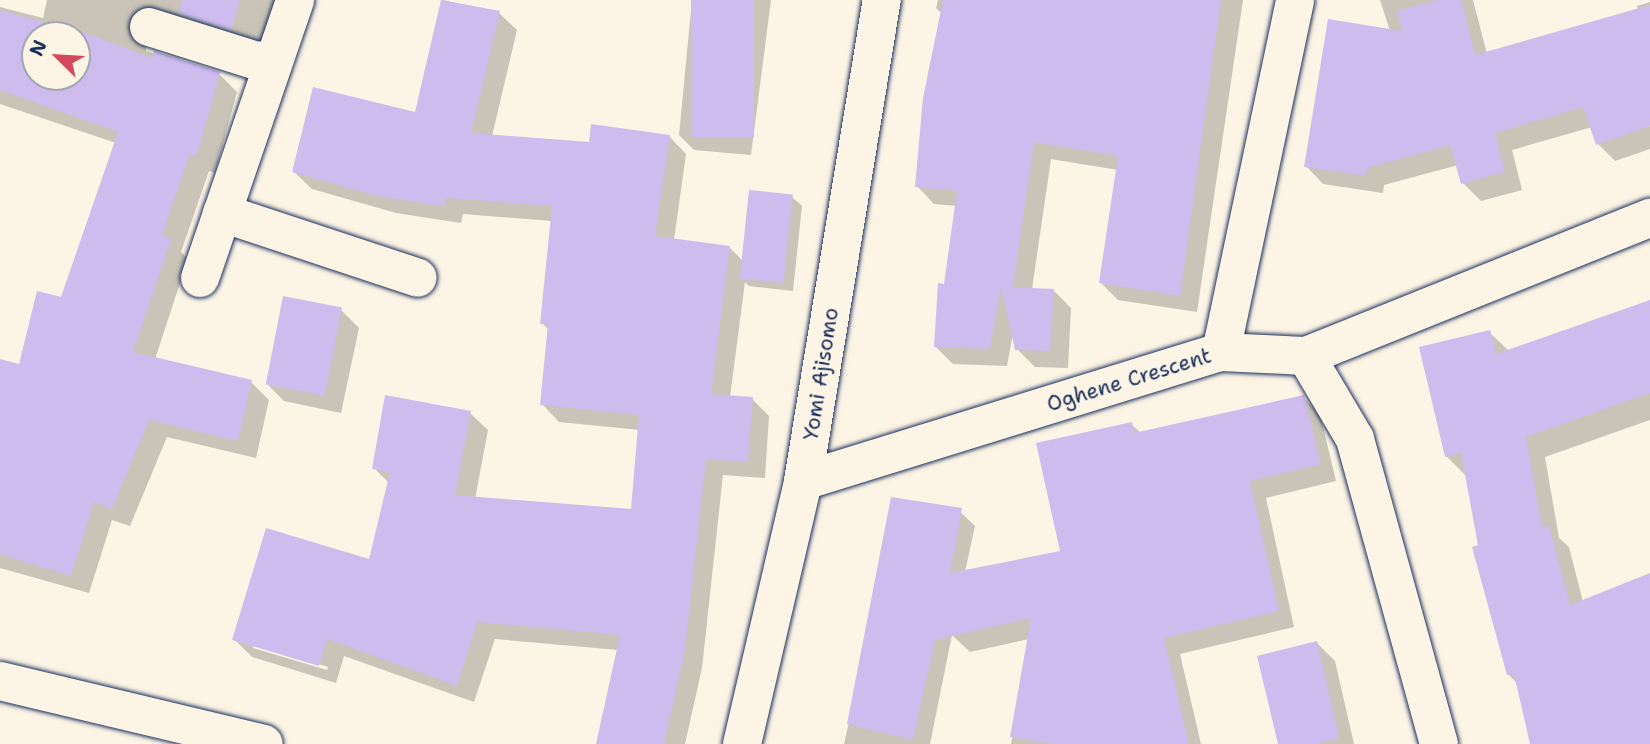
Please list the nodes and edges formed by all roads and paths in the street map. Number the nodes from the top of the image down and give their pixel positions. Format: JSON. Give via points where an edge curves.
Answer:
{"nodes":[{"id":1,"x":295,"y":0,"type":"edge"},
{"id":2,"x":883,"y":0,"type":"edge"},
{"id":3,"x":1295,"y":0,"type":"edge"},
{"id":4,"x":149,"y":27,"type":"dead end"},
{"id":5,"x":274,"y":58,"type":"junction"},
{"id":6,"x":222,"y":213,"type":"junction"},
{"id":7,"x":1650,"y":218,"type":"edge"},
{"id":8,"x":200,"y":278,"type":"dead end"},
{"id":9,"x":418,"y":278,"type":"dead end"},
{"id":10,"x":1221,"y":352,"type":"junction"},
{"id":11,"x":1306,"y":356,"type":"junction"},
{"id":12,"x":803,"y":481,"type":"junction"},
{"id":13,"x":0,"y":681,"type":"edge"},
{"id":14,"x":264,"y":744,"type":"edge"},
{"id":15,"x":742,"y":744,"type":"edge"},
{"id":16,"x":1439,"y":744,"type":"edge"}],
"edges":[{"from":1,"to":5,"type":"street"},
{"from":2,"to":12,"type":"street","name":"Yomi Ajisomo"},
{"from":3,"to":10,"type":"street"},
{"from":4,"to":5,"type":"street","via":[[257,61]]},
{"from":5,"to":6,"type":"street"},
{"from":6,"to":8,"type":"street"},
{"from":6,"to":9,"type":"street"},
{"from":7,"to":11,"type":"street","name":"Oghene Crescent"},
{"from":10,"to":11,"type":"street","name":"Oghene Crescent"},
{"from":10,"to":12,"type":"street","name":"Oghene Crescent"},
{"from":11,"to":16,"type":"street","via":[[1355,439]]},
{"from":12,"to":15,"type":"street","name":"Yomi Ajisomo"},
{"from":13,"to":14,"type":"street"}]}
